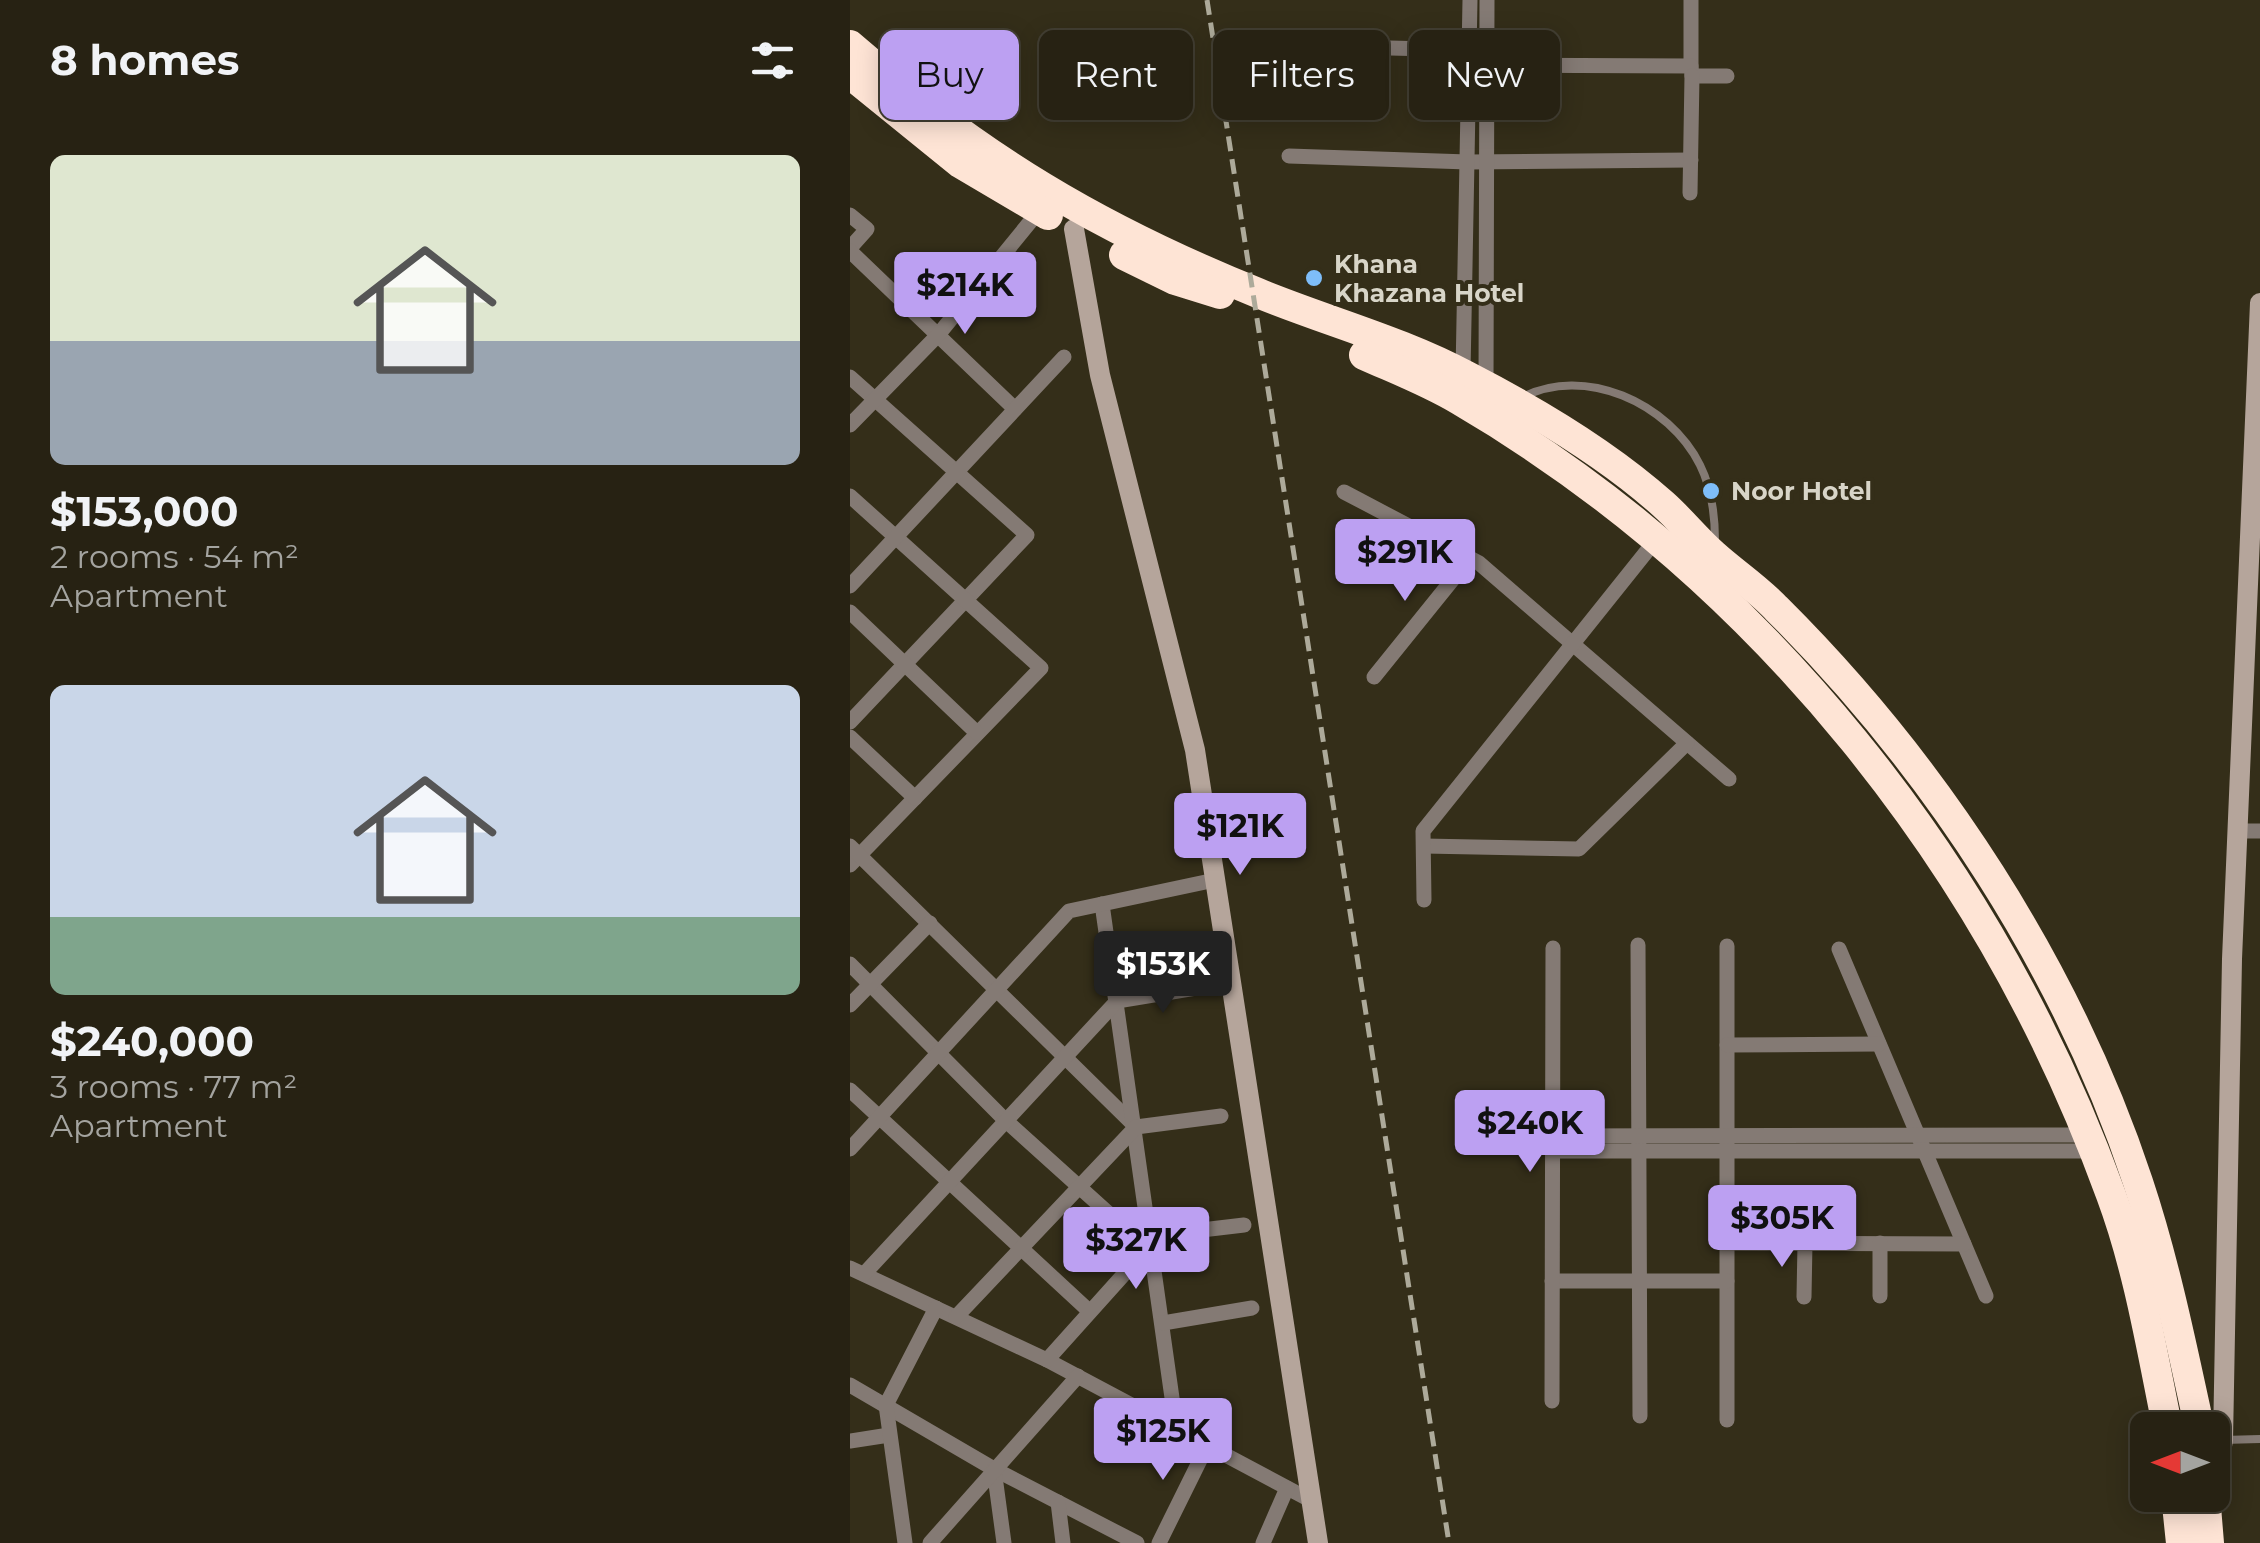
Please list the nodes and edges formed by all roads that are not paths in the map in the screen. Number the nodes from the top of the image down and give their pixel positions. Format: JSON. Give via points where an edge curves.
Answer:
{"nodes":[{"id":1,"x":1470,"y":0,"type":"edge"},
{"id":2,"x":1487,"y":0,"type":"edge"},
{"id":3,"x":1691,"y":0,"type":"edge"},
{"id":4,"x":1470,"y":30,"type":"edge"},
{"id":5,"x":1487,"y":30,"type":"edge"},
{"id":6,"x":850,"y":46,"type":"edge"},
{"id":7,"x":1560,"y":67,"type":"edge"},
{"id":8,"x":1692,"y":71,"type":"junction"},
{"id":9,"x":850,"y":74,"type":"edge"},
{"id":10,"x":1727,"y":76,"type":"dead end"},
{"id":11,"x":1469,"y":120,"type":"edge"},
{"id":12,"x":1486,"y":120,"type":"edge"},
{"id":13,"x":1289,"y":156,"type":"dead end"},
{"id":14,"x":1690,"y":160,"type":"junction"},
{"id":15,"x":1468,"y":162,"type":"junction"},
{"id":16,"x":1486,"y":162,"type":"junction"},
{"id":17,"x":1690,"y":193,"type":"dead end"},
{"id":18,"x":1040,"y":211,"type":"junction"},
{"id":19,"x":850,"y":214,"type":"edge"},
{"id":20,"x":1074,"y":229,"type":"junction"},
{"id":21,"x":850,"y":249,"type":"edge"},
{"id":22,"x":2260,"y":303,"type":"edge"},
{"id":23,"x":2260,"y":320,"type":"edge"},
{"id":24,"x":938,"y":335,"type":"junction"},
{"id":25,"x":1064,"y":357,"type":"dead end"},
{"id":26,"x":850,"y":377,"type":"edge"},
{"id":27,"x":1474,"y":380,"type":"junction"},
{"id":28,"x":874,"y":401,"type":"junction"},
{"id":29,"x":1513,"y":403,"type":"junction"},
{"id":30,"x":1015,"y":409,"type":"junction"},
{"id":31,"x":850,"y":425,"type":"edge"},
{"id":32,"x":954,"y":473,"type":"junction"},
{"id":33,"x":1344,"y":492,"type":"dead end"},
{"id":34,"x":850,"y":496,"type":"edge"},
{"id":35,"x":894,"y":538,"type":"junction"},
{"id":36,"x":1655,"y":541,"type":"junction"},
{"id":37,"x":1715,"y":556,"type":"junction"},
{"id":38,"x":1470,"y":558,"type":"junction"},
{"id":39,"x":2253,"y":581,"type":"edge"},
{"id":40,"x":850,"y":586,"type":"edge"},
{"id":41,"x":966,"y":598,"type":"junction"},
{"id":42,"x":850,"y":612,"type":"edge"},
{"id":43,"x":1573,"y":644,"type":"junction"},
{"id":44,"x":904,"y":664,"type":"junction"},
{"id":45,"x":1374,"y":677,"type":"dead end"},
{"id":46,"x":850,"y":722,"type":"edge"},
{"id":47,"x":978,"y":733,"type":"junction"},
{"id":48,"x":850,"y":737,"type":"edge"},
{"id":49,"x":1687,"y":743,"type":"junction"},
{"id":50,"x":1728,"y":779,"type":"dead end"},
{"id":51,"x":915,"y":798,"type":"junction"},
{"id":52,"x":2236,"y":831,"type":"junction"},
{"id":53,"x":2260,"y":831,"type":"edge"},
{"id":54,"x":1424,"y":846,"type":"junction"},
{"id":55,"x":853,"y":856,"type":"edge"},
{"id":56,"x":1216,"y":880,"type":"junction"},
{"id":57,"x":1424,"y":900,"type":"dead end"},
{"id":58,"x":1102,"y":904,"type":"junction"},
{"id":59,"x":930,"y":923,"type":"junction"},
{"id":60,"x":1638,"y":945,"type":"dead end"},
{"id":61,"x":1727,"y":946,"type":"dead end"},
{"id":62,"x":1553,"y":948,"type":"dead end"},
{"id":63,"x":1839,"y":949,"type":"dead end"},
{"id":64,"x":850,"y":964,"type":"edge"},
{"id":65,"x":871,"y":983,"type":"junction"},
{"id":66,"x":1202,"y":987,"type":"dead end"},
{"id":67,"x":998,"y":988,"type":"junction"},
{"id":68,"x":1117,"y":1001,"type":"junction"},
{"id":69,"x":850,"y":1006,"type":"edge"},
{"id":70,"x":1879,"y":1044,"type":"junction"},
{"id":71,"x":1727,"y":1045,"type":"junction"},
{"id":72,"x":940,"y":1052,"type":"junction"},
{"id":73,"x":1067,"y":1056,"type":"junction"},
{"id":74,"x":850,"y":1090,"type":"edge"},
{"id":75,"x":881,"y":1116,"type":"junction"},
{"id":76,"x":1221,"y":1116,"type":"dead end"},
{"id":77,"x":1005,"y":1120,"type":"junction"},
{"id":78,"x":1136,"y":1127,"type":"junction"},
{"id":79,"x":1921,"y":1143,"type":"junction"},
{"id":80,"x":2091,"y":1143,"type":"junction"},
{"id":81,"x":1553,"y":1144,"type":"junction"},
{"id":82,"x":1639,"y":1144,"type":"junction"},
{"id":83,"x":1727,"y":1144,"type":"junction"},
{"id":84,"x":850,"y":1149,"type":"edge"},
{"id":85,"x":949,"y":1182,"type":"junction"},
{"id":86,"x":1078,"y":1186,"type":"junction"},
{"id":87,"x":1244,"y":1225,"type":"dead end"},
{"id":88,"x":1150,"y":1242,"type":"junction"},
{"id":89,"x":1727,"y":1243,"type":"junction"},
{"id":90,"x":1805,"y":1243,"type":"junction"},
{"id":91,"x":1880,"y":1243,"type":"junction"},
{"id":92,"x":1964,"y":1244,"type":"junction"},
{"id":93,"x":1020,"y":1247,"type":"junction"},
{"id":94,"x":857,"y":1271,"type":"edge"},
{"id":95,"x":1552,"y":1281,"type":"junction"},
{"id":96,"x":1640,"y":1281,"type":"junction"},
{"id":97,"x":1727,"y":1281,"type":"junction"},
{"id":98,"x":1880,"y":1296,"type":"dead end"},
{"id":99,"x":1986,"y":1296,"type":"dead end"},
{"id":100,"x":1804,"y":1298,"type":"dead end"},
{"id":101,"x":936,"y":1308,"type":"junction"},
{"id":102,"x":1252,"y":1308,"type":"dead end"},
{"id":103,"x":1088,"y":1310,"type":"junction"},
{"id":104,"x":956,"y":1317,"type":"junction"},
{"id":105,"x":1163,"y":1324,"type":"junction"},
{"id":106,"x":1046,"y":1360,"type":"junction"},
{"id":107,"x":1078,"y":1376,"type":"junction"},
{"id":108,"x":850,"y":1385,"type":"edge"},
{"id":109,"x":1552,"y":1401,"type":"dead end"},
{"id":110,"x":886,"y":1405,"type":"junction"},
{"id":111,"x":2164,"y":1412,"type":"edge"},
{"id":112,"x":2204,"y":1412,"type":"edge"},
{"id":113,"x":2212,"y":1412,"type":"edge"},
{"id":114,"x":1640,"y":1416,"type":"dead end"},
{"id":115,"x":1728,"y":1420,"type":"dead end"},
{"id":116,"x":1176,"y":1426,"type":"junction"},
{"id":117,"x":889,"y":1435,"type":"junction"},
{"id":118,"x":2230,"y":1437,"type":"edge"},
{"id":119,"x":2260,"y":1439,"type":"edge"},
{"id":120,"x":850,"y":1441,"type":"edge"},
{"id":121,"x":1208,"y":1444,"type":"junction"},
{"id":122,"x":994,"y":1469,"type":"junction"},
{"id":123,"x":1287,"y":1488,"type":"junction"},
{"id":124,"x":1058,"y":1502,"type":"junction"},
{"id":125,"x":1312,"y":1502,"type":"junction"},
{"id":126,"x":2184,"y":1512,"type":"edge"},
{"id":127,"x":2195,"y":1536,"type":"edge"},
{"id":128,"x":905,"y":1543,"type":"edge"},
{"id":129,"x":930,"y":1543,"type":"edge"},
{"id":130,"x":1004,"y":1543,"type":"edge"},
{"id":131,"x":1063,"y":1543,"type":"edge"},
{"id":132,"x":1136,"y":1543,"type":"edge"},
{"id":133,"x":1159,"y":1543,"type":"edge"},
{"id":134,"x":1263,"y":1543,"type":"edge"},
{"id":135,"x":1318,"y":1543,"type":"edge"}],
"edges":[{"from":1,"to":4,"type":"street"},
{"from":2,"to":5,"type":"street"},
{"from":3,"to":8,"type":"street"},
{"from":6,"to":27,"type":"highway","via":[[973,146],[1097,222]]},
{"from":7,"to":8,"type":"street"},
{"from":8,"to":10,"type":"street"},
{"from":8,"to":14,"type":"street"},
{"from":9,"to":18,"type":"highway","via":[[960,163]]},
{"from":11,"to":15,"type":"street"},
{"from":12,"to":16,"type":"street"},
{"from":13,"to":15,"type":"street"},
{"from":14,"to":16,"type":"street"},
{"from":14,"to":17,"type":"street"},
{"from":15,"to":16,"type":"street"},
{"from":15,"to":27,"type":"street"},
{"from":16,"to":27,"type":"street"},
{"from":18,"to":20,"type":"highway"},
{"from":18,"to":24,"type":"street"},
{"from":19,"to":21,"type":"street","via":[[867,228]]},
{"from":20,"to":36,"type":"highway","via":[[1175,280],[1255,304],[1456,398],[1560,463]]},
{"from":20,"to":56,"type":"street","via":[[1100,375],[1195,750]]},
{"from":21,"to":24,"type":"street"},
{"from":22,"to":23,"type":"street"},
{"from":23,"to":39,"type":"street"},
{"from":24,"to":28,"type":"street"},
{"from":24,"to":30,"type":"street"},
{"from":25,"to":30,"type":"street"},
{"from":26,"to":28,"type":"street"},
{"from":27,"to":29,"type":"highway"},
{"from":28,"to":31,"type":"street"},
{"from":28,"to":32,"type":"street"},
{"from":29,"to":37,"type":"highway","via":[[1662,502]]},
{"from":29,"to":37,"type":"lane","via":[[1543,387],[1590,386],[1634,400],[1672,426],[1700,464],[1715,509]]},
{"from":30,"to":32,"type":"street"},
{"from":32,"to":35,"type":"street"},
{"from":32,"to":41,"type":"street","via":[[1027,536]]},
{"from":33,"to":38,"type":"street"},
{"from":34,"to":35,"type":"street"},
{"from":35,"to":40,"type":"street"},
{"from":35,"to":41,"type":"street"},
{"from":36,"to":43,"type":"street"},
{"from":36,"to":80,"type":"highway","via":[[1772,648],[1901,797],[2007,961]]},
{"from":37,"to":112,"type":"highway","via":[[1775,606],[1865,708],[1951,815],[2028,937],[2137,1179]]},
{"from":38,"to":43,"type":"street"},
{"from":38,"to":45,"type":"street"},
{"from":39,"to":52,"type":"street"},
{"from":41,"to":44,"type":"street"},
{"from":41,"to":47,"type":"street","via":[[1041,668]]},
{"from":42,"to":44,"type":"street"},
{"from":43,"to":49,"type":"street"},
{"from":43,"to":54,"type":"street","via":[[1423,830]]},
{"from":44,"to":46,"type":"street"},
{"from":44,"to":47,"type":"street"},
{"from":47,"to":51,"type":"street"},
{"from":48,"to":51,"type":"street"},
{"from":49,"to":50,"type":"street"},
{"from":49,"to":54,"type":"street","via":[[1578,849]]},
{"from":51,"to":55,"type":"street"},
{"from":52,"to":53,"type":"street"},
{"from":52,"to":113,"type":"street"},
{"from":54,"to":57,"type":"street"},
{"from":55,"to":59,"type":"street"},
{"from":56,"to":58,"type":"street"},
{"from":56,"to":125,"type":"street"},
{"from":58,"to":67,"type":"street","via":[[1069,911]]},
{"from":58,"to":68,"type":"street"},
{"from":59,"to":65,"type":"street"},
{"from":59,"to":67,"type":"street"},
{"from":60,"to":82,"type":"street"},
{"from":61,"to":71,"type":"street"},
{"from":62,"to":81,"type":"street"},
{"from":63,"to":70,"type":"street"},
{"from":64,"to":65,"type":"street"},
{"from":65,"to":69,"type":"street"},
{"from":65,"to":72,"type":"street"},
{"from":66,"to":68,"type":"street"},
{"from":67,"to":72,"type":"street"},
{"from":67,"to":73,"type":"street"},
{"from":68,"to":73,"type":"street"},
{"from":68,"to":78,"type":"street"},
{"from":70,"to":71,"type":"street"},
{"from":70,"to":79,"type":"street"},
{"from":71,"to":83,"type":"street"},
{"from":72,"to":75,"type":"street"},
{"from":72,"to":77,"type":"street"},
{"from":73,"to":77,"type":"street"},
{"from":73,"to":78,"type":"street"},
{"from":74,"to":75,"type":"street"},
{"from":75,"to":84,"type":"street"},
{"from":75,"to":85,"type":"street"},
{"from":76,"to":78,"type":"street"},
{"from":77,"to":85,"type":"street"},
{"from":77,"to":86,"type":"street"},
{"from":78,"to":86,"type":"street"},
{"from":78,"to":88,"type":"street"},
{"from":79,"to":80,"type":"street"},
{"from":79,"to":83,"type":"street"},
{"from":79,"to":92,"type":"street"},
{"from":80,"to":111,"type":"highway","via":[[2113,1200]]},
{"from":81,"to":82,"type":"street"},
{"from":81,"to":95,"type":"street"},
{"from":82,"to":83,"type":"street"},
{"from":82,"to":96,"type":"street"},
{"from":83,"to":89,"type":"street"},
{"from":85,"to":93,"type":"street"},
{"from":85,"to":94,"type":"street"},
{"from":86,"to":88,"type":"street"},
{"from":86,"to":93,"type":"street"},
{"from":87,"to":88,"type":"street"},
{"from":88,"to":103,"type":"street"},
{"from":88,"to":105,"type":"street"},
{"from":89,"to":90,"type":"street"},
{"from":89,"to":97,"type":"street"},
{"from":90,"to":91,"type":"street"},
{"from":90,"to":100,"type":"street"},
{"from":91,"to":92,"type":"street"},
{"from":91,"to":98,"type":"street"},
{"from":92,"to":99,"type":"street"},
{"from":93,"to":103,"type":"street"},
{"from":93,"to":104,"type":"street"},
{"from":94,"to":101,"type":"street"},
{"from":95,"to":96,"type":"street"},
{"from":95,"to":109,"type":"street"},
{"from":96,"to":97,"type":"street"},
{"from":96,"to":114,"type":"street"},
{"from":97,"to":115,"type":"street"},
{"from":101,"to":104,"type":"street"},
{"from":101,"to":110,"type":"street"},
{"from":102,"to":105,"type":"street"},
{"from":103,"to":106,"type":"street"},
{"from":104,"to":106,"type":"street"},
{"from":105,"to":116,"type":"street"},
{"from":106,"to":107,"type":"street"},
{"from":107,"to":116,"type":"street"},
{"from":107,"to":122,"type":"street"},
{"from":108,"to":110,"type":"street"},
{"from":110,"to":117,"type":"street"},
{"from":110,"to":122,"type":"street"},
{"from":116,"to":121,"type":"street"},
{"from":117,"to":120,"type":"street"},
{"from":117,"to":128,"type":"street"},
{"from":118,"to":119,"type":"lane"},
{"from":121,"to":123,"type":"street"},
{"from":121,"to":133,"type":"street"},
{"from":122,"to":124,"type":"street"},
{"from":122,"to":129,"type":"street"},
{"from":122,"to":130,"type":"street"},
{"from":123,"to":125,"type":"street"},
{"from":123,"to":134,"type":"street"},
{"from":124,"to":131,"type":"street"},
{"from":124,"to":132,"type":"street"},
{"from":125,"to":135,"type":"street"},
{"from":126,"to":127,"type":"highway"}]}
